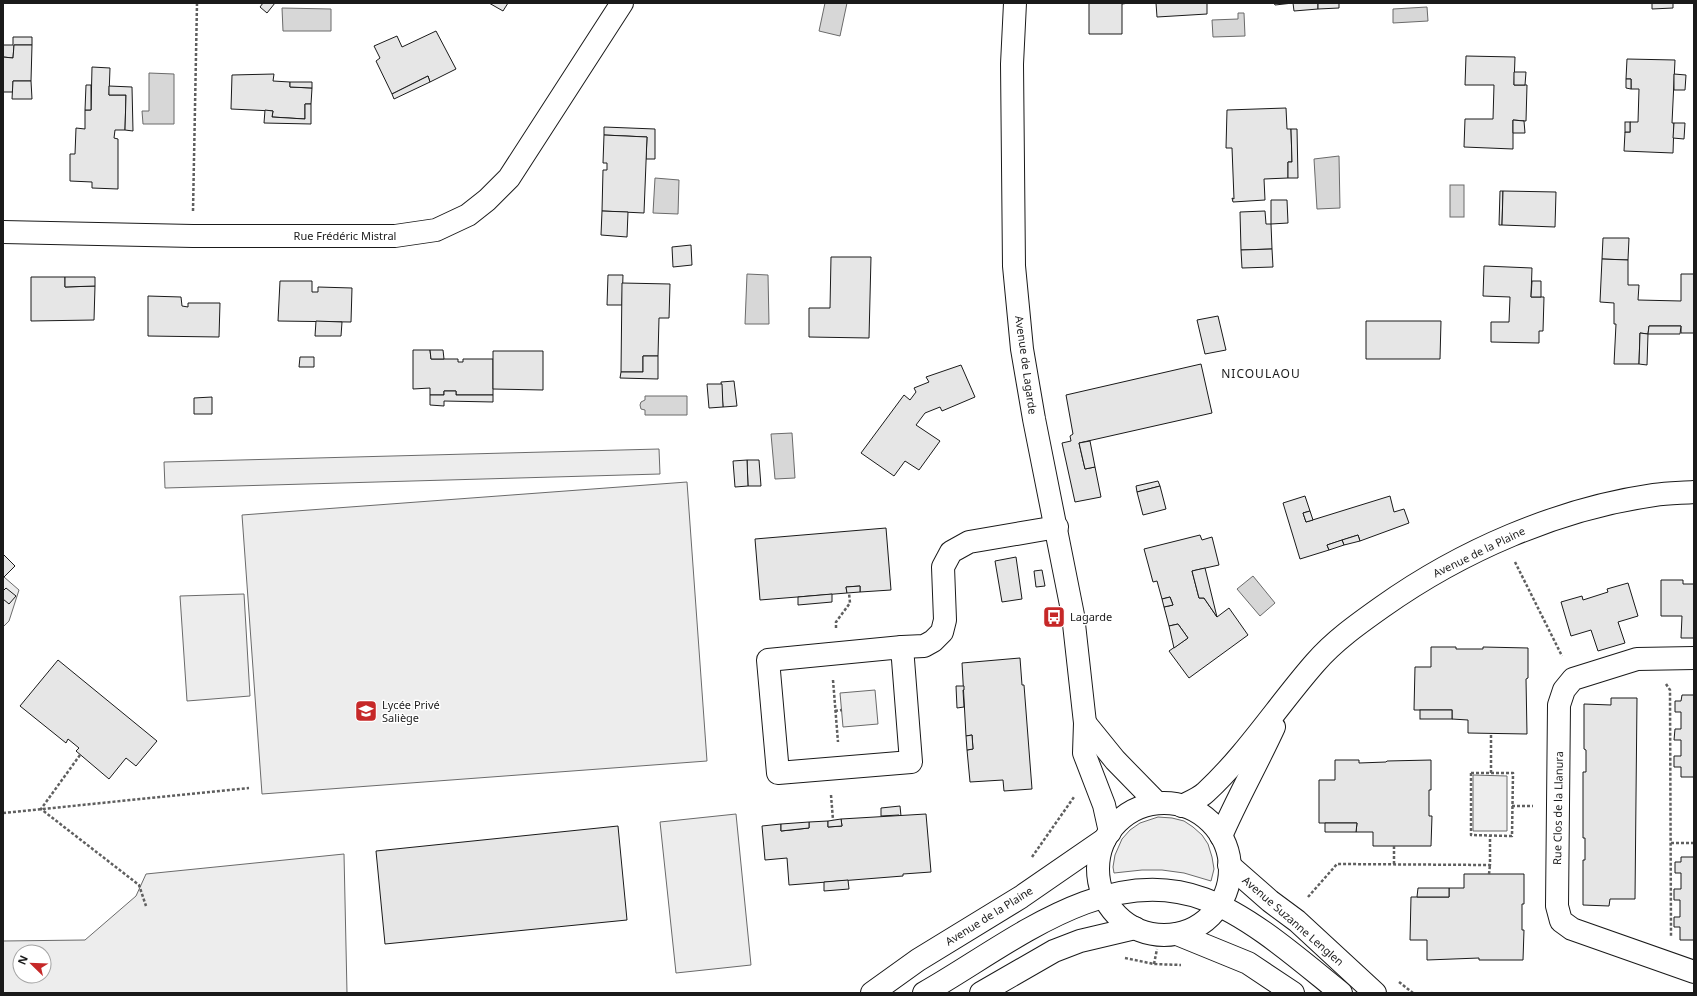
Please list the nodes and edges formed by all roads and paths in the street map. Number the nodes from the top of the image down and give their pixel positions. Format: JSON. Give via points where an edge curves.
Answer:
{"nodes":[{"id":1,"x":197,"y":3,"type":"edge"},
{"id":2,"x":622,"y":3,"type":"edge"},
{"id":3,"x":1015,"y":3,"type":"edge"},
{"id":4,"x":3,"y":232,"type":"edge"},
{"id":5,"x":193,"y":236,"type":"junction"},
{"id":6,"x":1694,"y":492,"type":"edge"},
{"id":7,"x":1057,"y":527,"type":"junction"},
{"id":8,"x":1518,"y":568,"type":"dead end"},
{"id":9,"x":849,"y":593,"type":"dead end"},
{"id":10,"x":902,"y":648,"type":"junction"},
{"id":11,"x":834,"y":654,"type":"junction"},
{"id":12,"x":1663,"y":657,"type":"junction"},
{"id":13,"x":1694,"y":658,"type":"edge"},
{"id":14,"x":1574,"y":679,"type":"junction"},
{"id":15,"x":1285,"y":702,"type":"junction"},
{"id":16,"x":842,"y":710,"type":"dead end"},
{"id":17,"x":835,"y":711,"type":"junction"},
{"id":18,"x":1085,"y":722,"type":"junction"},
{"id":19,"x":1491,"y":734,"type":"dead end"},
{"id":20,"x":80,"y":755,"type":"dead end"},
{"id":21,"x":834,"y":769,"type":"junction"},
{"id":22,"x":1491,"y":773,"type":"junction"},
{"id":23,"x":249,"y":788,"type":"dead end"},
{"id":24,"x":1074,"y":796,"type":"dead end"},
{"id":25,"x":1157,"y":803,"type":"junction"},
{"id":26,"x":1182,"y":806,"type":"junction"},
{"id":27,"x":41,"y":809,"type":"junction"},
{"id":28,"x":3,"y":814,"type":"edge"},
{"id":29,"x":833,"y":820,"type":"dead end"},
{"id":30,"x":1108,"y":835,"type":"junction"},
{"id":31,"x":1221,"y":836,"type":"junction"},
{"id":32,"x":1490,"y":836,"type":"junction"},
{"id":33,"x":1671,"y":843,"type":"junction"},
{"id":34,"x":1694,"y":843,"type":"edge"},
{"id":35,"x":1394,"y":846,"type":"dead end"},
{"id":36,"x":1030,"y":860,"type":"dead end"},
{"id":37,"x":1394,"y":864,"type":"junction"},
{"id":38,"x":1229,"y":865,"type":"junction"},
{"id":39,"x":1490,"y":865,"type":"junction"},
{"id":40,"x":1489,"y":874,"type":"dead end"},
{"id":41,"x":1104,"y":896,"type":"junction"},
{"id":42,"x":1308,"y":898,"type":"dead end"},
{"id":43,"x":146,"y":906,"type":"dead end"},
{"id":44,"x":1218,"y":906,"type":"junction"},
{"id":45,"x":1135,"y":928,"type":"junction"},
{"id":46,"x":1177,"y":934,"type":"junction"},
{"id":47,"x":1667,"y":963,"type":"junction"},
{"id":48,"x":1694,"y":972,"type":"edge"},
{"id":49,"x":872,"y":993,"type":"edge"},
{"id":50,"x":924,"y":993,"type":"edge"},
{"id":51,"x":981,"y":993,"type":"edge"},
{"id":52,"x":1293,"y":993,"type":"edge"},
{"id":53,"x":1341,"y":993,"type":"edge"},
{"id":54,"x":1375,"y":993,"type":"edge"}],
"edges":[{"from":1,"to":5,"type":"path"},
{"from":2,"to":5,"type":"street","name":"Rue Frédéric Mistral","via":[[509,178],[468,215],[436,230],[396,236]]},
{"from":3,"to":7,"type":"street","name":"Avenue de Lagarde","via":[[1012,64],[1014,266],[1022,349]]},
{"from":4,"to":5,"type":"street","name":"Rue Frédéric Mistral"},
{"from":6,"to":15,"type":"street","name":"Avenue de la Plaine","via":[[1654,495],[1604,505],[1546,522],[1504,538],[1463,558],[1398,596],[1339,640],[1316,662]]},
{"from":7,"to":10,"type":"street","via":[[969,542],[951,552],[944,567],[945,620],[942,632],[924,646]]},
{"from":7,"to":18,"type":"street","name":"Avenue de Lagarde","via":[[1073,615]]},
{"from":8,"to":14,"type":"path"},
{"from":9,"to":11,"type":"path","via":[[850,603],[836,622],[837,645]]},
{"from":10,"to":11,"type":"street"},
{"from":10,"to":21,"type":"street","via":[[911,762]]},
{"from":11,"to":17,"type":"path","via":[[831,664]]},
{"from":11,"to":21,"type":"street","via":[[768,660],[778,773]]},
{"from":12,"to":13,"type":"street"},
{"from":12,"to":14,"type":"street","via":[[1637,659]]},
{"from":12,"to":33,"type":"path","via":[[1663,681],[1670,690]]},
{"from":14,"to":47,"type":"street","name":"Rue Clos de la Llanura","via":[[1564,690],[1559,705],[1557,906],[1561,921],[1572,929]]},
{"from":15,"to":26,"type":"street","name":"Avenue de la Plaine","via":[[1206,793]]},
{"from":15,"to":31,"type":"street","name":"Avenue de la Plaine"},
{"from":16,"to":17,"type":"path"},
{"from":17,"to":21,"type":"path","via":[[840,758]]},
{"from":18,"to":25,"type":"street","via":[[1111,755]]},
{"from":18,"to":30,"type":"street","name":"Avenue de Lagarde","via":[[1084,753],[1104,805]]},
{"from":19,"to":22,"type":"path"},
{"from":20,"to":27,"type":"path"},
{"from":21,"to":29,"type":"path","via":[[829,779]]},
{"from":22,"to":32,"type":"path","via":[[1471,773],[1471,835]]},
{"from":22,"to":32,"type":"path","via":[[1513,773],[1512,836]]},
{"from":23,"to":27,"type":"path"},
{"from":24,"to":36,"type":"path"},
{"from":25,"to":26,"type":"street"},
{"from":25,"to":30,"type":"street","name":"Avenue de la Plaine","via":[[1131,812],[1116,824]]},
{"from":26,"to":31,"type":"street","via":[[1200,814]]},
{"from":27,"to":28,"type":"path"},
{"from":27,"to":43,"type":"path","via":[[139,885]]},
{"from":30,"to":41,"type":"street","via":[[1100,856],[1098,873]]},
{"from":30,"to":49,"type":"street","name":"Avenue de la Plaine","via":[[1021,897],[918,960]]},
{"from":31,"to":38,"type":"street","via":[[1227,850]]},
{"from":32,"to":39,"type":"path"},
{"from":33,"to":34,"type":"path"},
{"from":33,"to":47,"type":"path","via":[[1671,951]]},
{"from":35,"to":37,"type":"path"},
{"from":37,"to":39,"type":"path"},
{"from":37,"to":42,"type":"path","via":[[1337,864]]},
{"from":38,"to":44,"type":"street","via":[[1228,885]]},
{"from":38,"to":54,"type":"street","name":"Avenue Suzanne Lenglen","via":[[1297,921]]},
{"from":39,"to":40,"type":"path"},
{"from":41,"to":44,"type":"street","via":[[1119,892],[1162,890],[1204,899]]},
{"from":41,"to":45,"type":"street","via":[[1111,909]]},
{"from":41,"to":50,"type":"street","via":[[1080,904],[1038,925]]},
{"from":44,"to":46,"type":"street","via":[[1193,928]]},
{"from":44,"to":53,"type":"street","via":[[1266,934]]},
{"from":45,"to":46,"type":"street","via":[[1152,934]]},
{"from":45,"to":51,"type":"street","via":[[1080,941],[1054,951]]},
{"from":46,"to":52,"type":"street","via":[[1248,963]]},
{"from":47,"to":48,"type":"street","name":"Rue Clos de la Llanura"}]}
